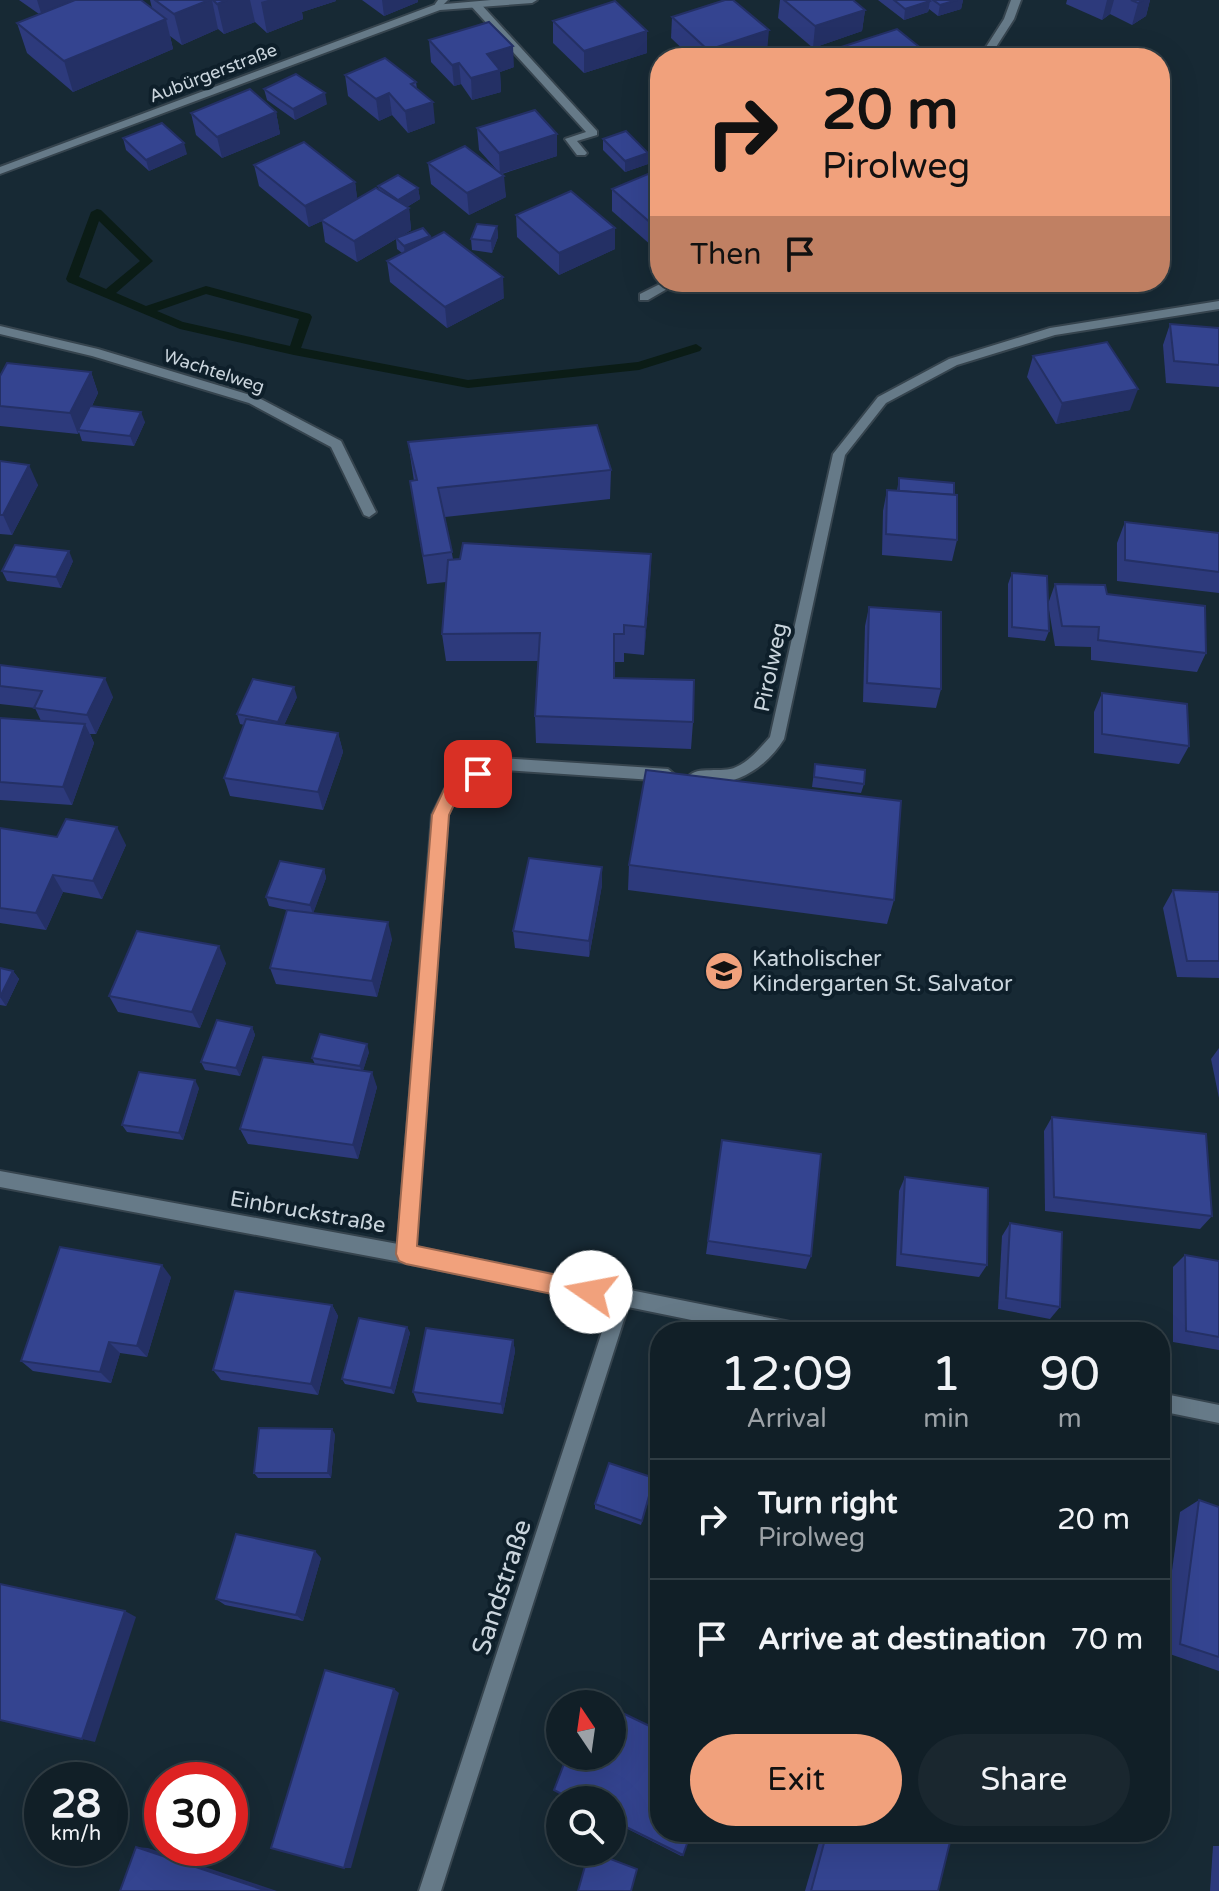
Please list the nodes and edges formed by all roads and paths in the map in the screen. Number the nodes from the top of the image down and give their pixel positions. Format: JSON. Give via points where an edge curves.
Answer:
{"nodes":[{"id":1,"x":532,"y":0,"type":"edge"},
{"id":2,"x":1016,"y":0,"type":"edge"},
{"id":3,"x":438,"y":2,"type":"edge"},
{"id":4,"x":475,"y":4,"type":"junction"},
{"id":5,"x":990,"y":48,"type":"edge"},
{"id":6,"x":581,"y":153,"type":"dead end"},
{"id":7,"x":0,"y":171,"type":"edge"},
{"id":8,"x":654,"y":292,"type":"edge"},
{"id":9,"x":644,"y":297,"type":"dead end"},
{"id":10,"x":1219,"y":305,"type":"edge"},
{"id":11,"x":0,"y":330,"type":"edge"},
{"id":12,"x":369,"y":512,"type":"dead end"},
{"id":13,"x":0,"y":1179,"type":"edge"},
{"id":14,"x":406,"y":1254,"type":"junction"},
{"id":15,"x":622,"y":1299,"type":"junction"},
{"id":16,"x":743,"y":1322,"type":"edge"},
{"id":17,"x":1170,"y":1404,"type":"edge"},
{"id":18,"x":1219,"y":1414,"type":"edge"},
{"id":19,"x":430,"y":1891,"type":"edge"}],
"edges":[{"from":1,"to":4,"type":"street","name":"Aubürgerstraße"},
{"from":2,"to":5,"type":"street"},
{"from":3,"to":4,"type":"street","name":"Aubürgerstraße"},
{"from":3,"to":7,"type":"street","name":"Aubürgerstraße","via":[[238,86]]},
{"from":4,"to":6,"type":"street","via":[[593,133],[570,139]]},
{"from":8,"to":9,"type":"street"},
{"from":10,"to":14,"type":"street","name":"Pirolweg","via":[[1054,331],[953,362],[882,400],[839,454],[777,739],[755,764],[727,779],[502,764],[455,783],[440,815]]},
{"from":11,"to":12,"type":"street","name":"Wachtelweg","via":[[253,400],[336,444]]},
{"from":13,"to":14,"type":"street","name":"Einbruckstraße"},
{"from":14,"to":15,"type":"street","name":"Einbruckstraße"},
{"from":15,"to":16,"type":"street","name":"Einbruckstraße"},
{"from":15,"to":19,"type":"street","name":"Sandstraße"},
{"from":17,"to":18,"type":"street"}]}
